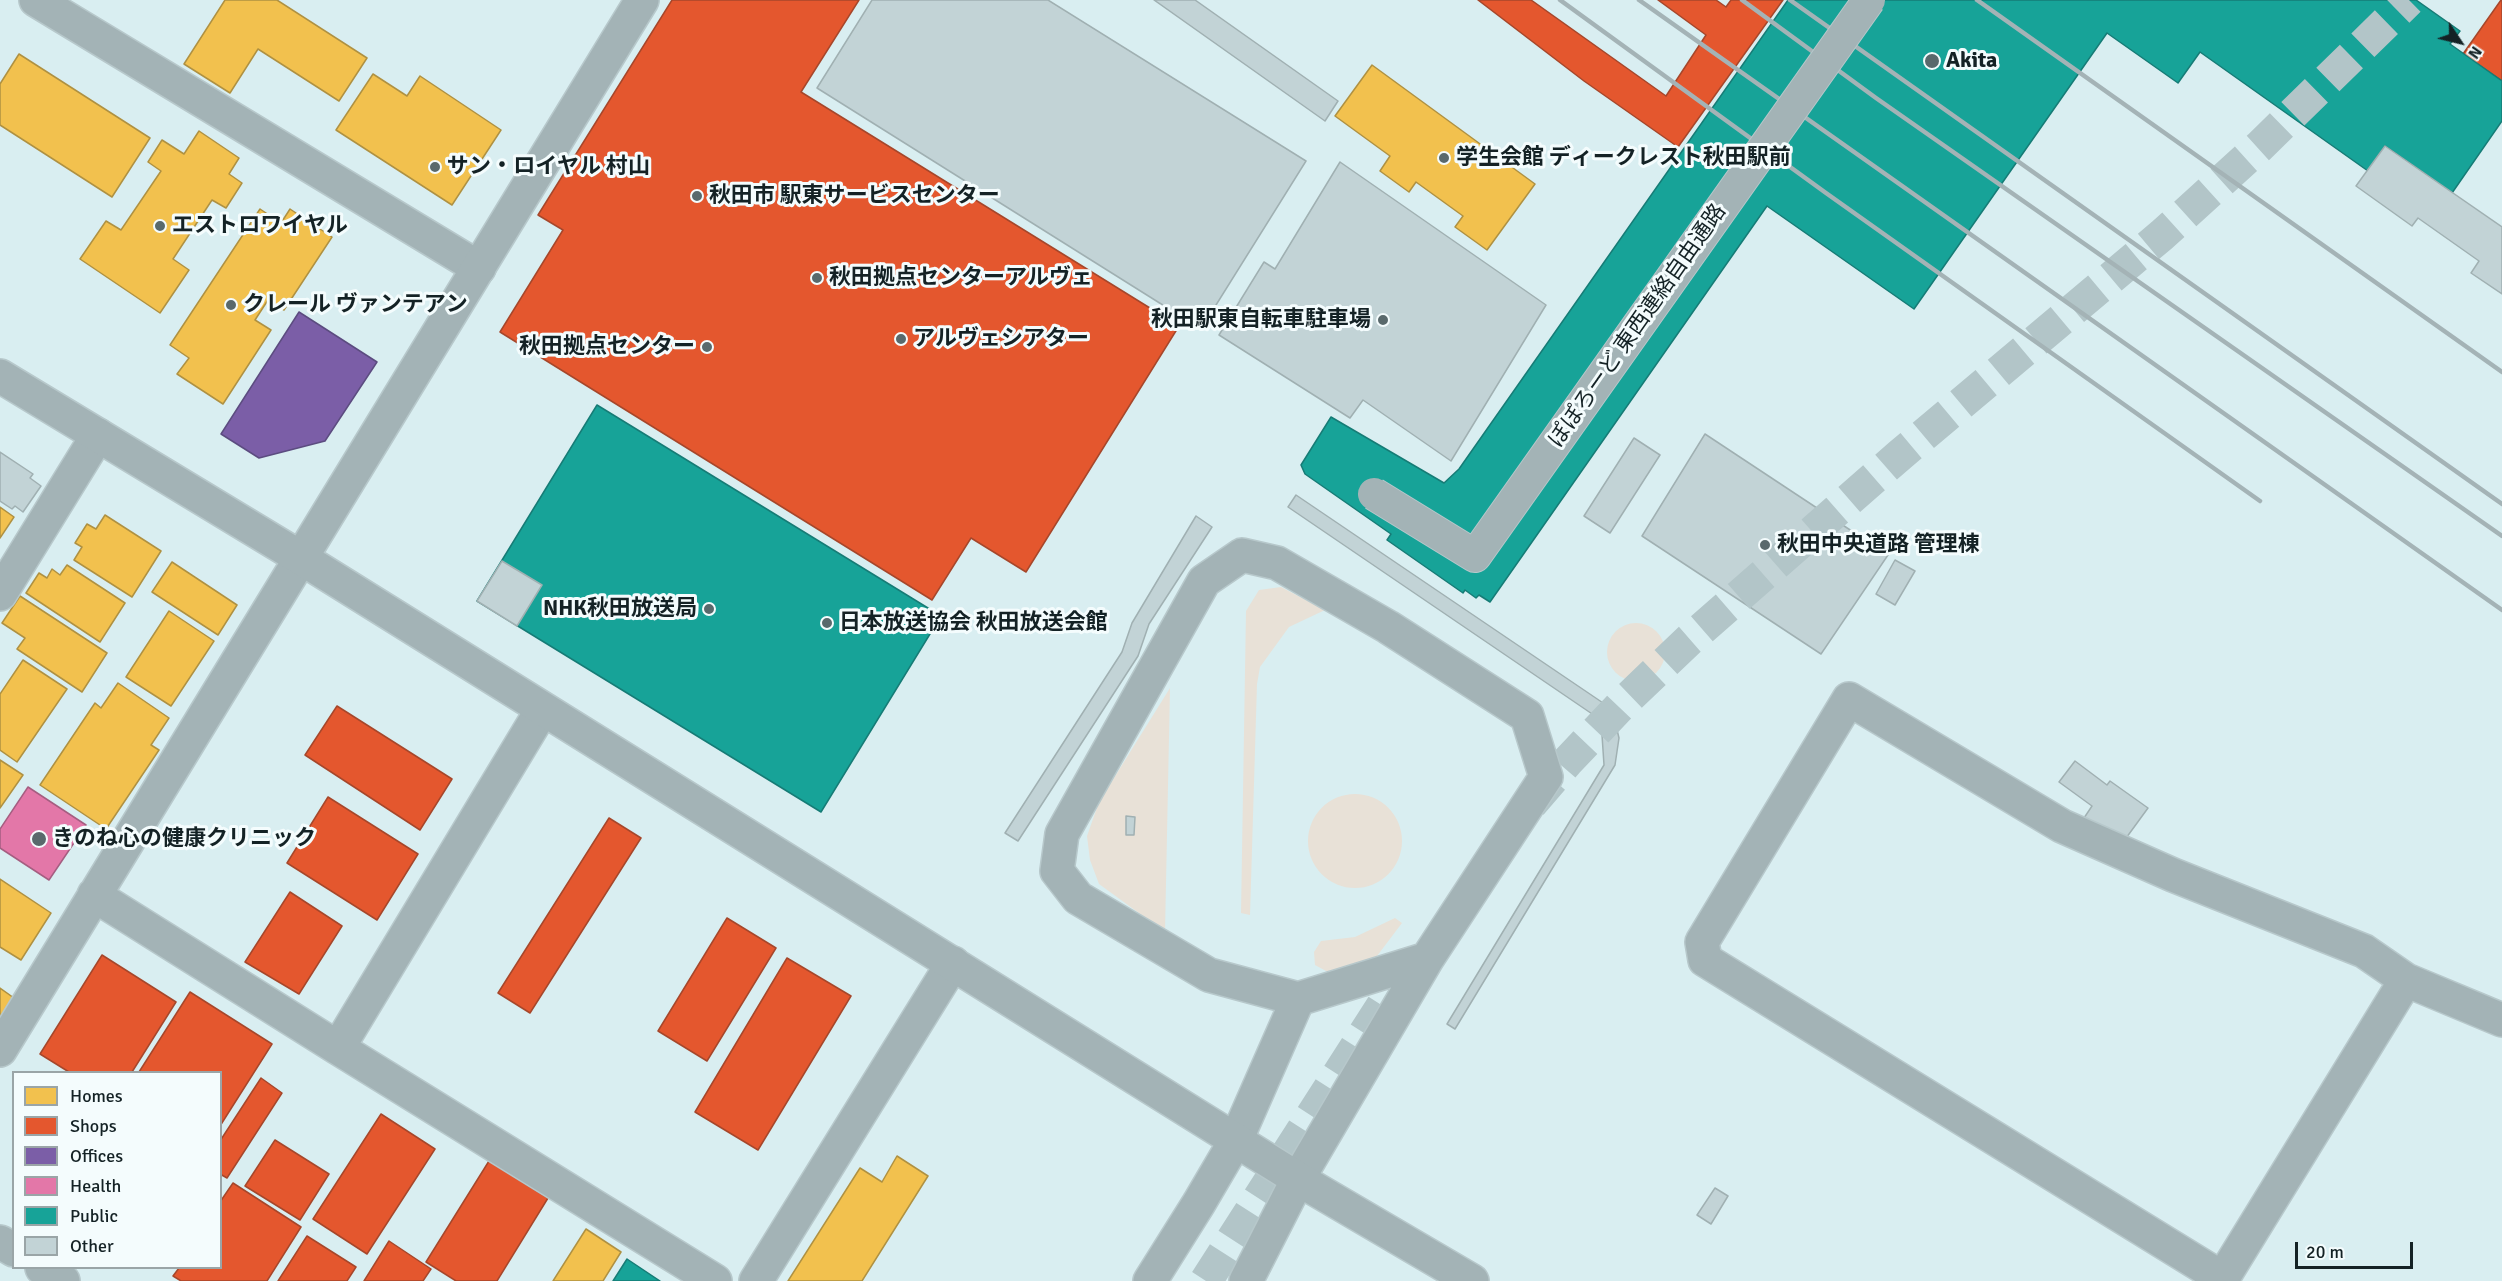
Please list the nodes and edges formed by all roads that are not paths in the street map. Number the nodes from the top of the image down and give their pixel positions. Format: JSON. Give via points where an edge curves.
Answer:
{"nodes":[{"id":1,"x":36,"y":0,"type":"edge"},
{"id":2,"x":642,"y":0,"type":"edge"},
{"id":3,"x":1869,"y":0,"type":"edge"},
{"id":4,"x":479,"y":268,"type":"junction"},
{"id":5,"x":0,"y":376,"type":"edge"},
{"id":6,"x":98,"y":435,"type":"junction"},
{"id":7,"x":1374,"y":494,"type":"dead end"},
{"id":8,"x":301,"y":558,"type":"junction"},
{"id":9,"x":0,"y":594,"type":"edge"},
{"id":10,"x":542,"y":710,"type":"junction"},
{"id":11,"x":94,"y":895,"type":"junction"},
{"id":12,"x":1427,"y":959,"type":"junction"},
{"id":13,"x":953,"y":963,"type":"junction"},
{"id":14,"x":2406,"y":980,"type":"junction"},
{"id":15,"x":1298,"y":999,"type":"junction"},
{"id":16,"x":2502,"y":1020,"type":"edge"},
{"id":17,"x":338,"y":1048,"type":"junction"},
{"id":18,"x":0,"y":1050,"type":"edge"},
{"id":19,"x":1236,"y":1140,"type":"junction"},
{"id":20,"x":1298,"y":1179,"type":"junction"},
{"id":21,"x":44,"y":1269,"type":"edge"},
{"id":22,"x":2222,"y":1280,"type":"edge"},
{"id":23,"x":63,"y":1281,"type":"edge"},
{"id":24,"x":715,"y":1281,"type":"edge"},
{"id":25,"x":756,"y":1281,"type":"edge"},
{"id":26,"x":1150,"y":1281,"type":"edge"},
{"id":27,"x":1246,"y":1281,"type":"edge"},
{"id":28,"x":1472,"y":1281,"type":"edge"}],
"edges":[{"from":1,"to":4,"type":"street"},
{"from":2,"to":4,"type":"street"},
{"from":3,"to":7,"type":"street","name":"ぽぽろーど 東西連絡自由通路","bridge":true,"via":[[1475,556]]},
{"from":4,"to":8,"type":"street"},
{"from":5,"to":6,"type":"street"},
{"from":6,"to":8,"type":"street"},
{"from":6,"to":9,"type":"street"},
{"from":8,"to":10,"type":"street"},
{"from":8,"to":11,"type":"street"},
{"from":10,"to":13,"type":"street"},
{"from":10,"to":17,"type":"street"},
{"from":11,"to":17,"type":"street"},
{"from":11,"to":18,"type":"street"},
{"from":12,"to":15,"type":"street"},
{"from":12,"to":15,"type":"street","via":[[1546,777],[1527,716],[1388,627],[1277,563],[1242,555],[1204,581],[1062,834],[1056,871],[1078,898],[1209,975]]},
{"from":12,"to":20,"type":"street"},
{"from":13,"to":19,"type":"street"},
{"from":13,"to":25,"type":"street"},
{"from":14,"to":16,"type":"street"},
{"from":14,"to":22,"type":"street"},
{"from":14,"to":22,"type":"street","via":[[2364,951],[2062,826],[1849,699],[1702,942],[1705,960]]},
{"from":15,"to":19,"type":"street"},
{"from":17,"to":24,"type":"street"},
{"from":19,"to":20,"type":"street"},
{"from":19,"to":26,"type":"street"},
{"from":20,"to":27,"type":"street"},
{"from":20,"to":28,"type":"street"},
{"from":21,"to":23,"type":"street"}]}
